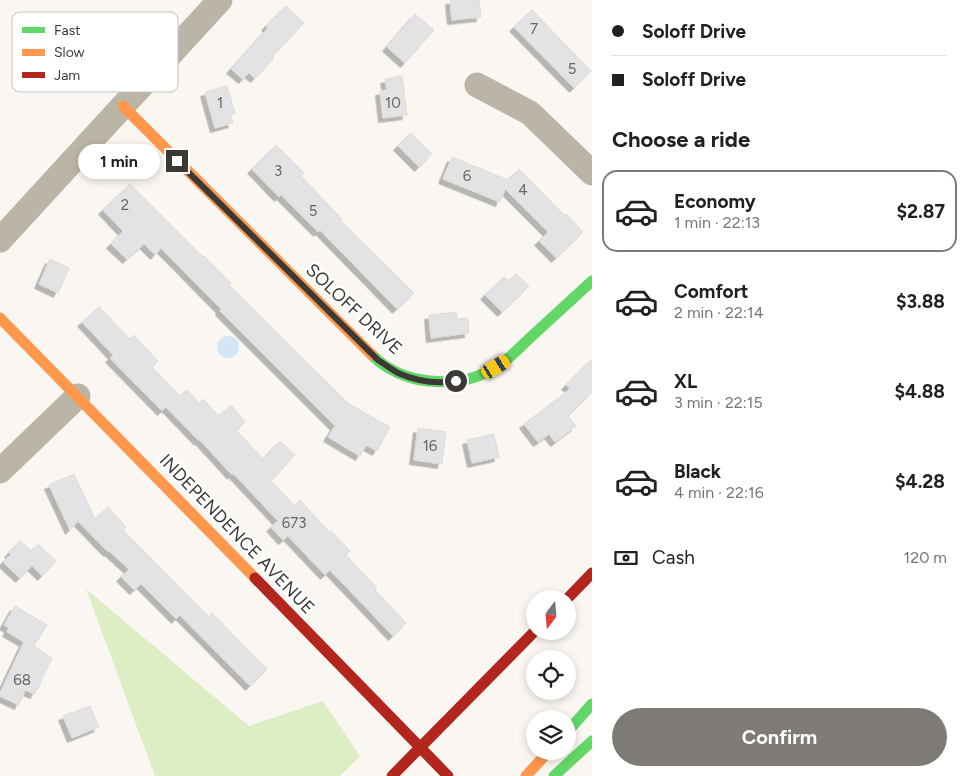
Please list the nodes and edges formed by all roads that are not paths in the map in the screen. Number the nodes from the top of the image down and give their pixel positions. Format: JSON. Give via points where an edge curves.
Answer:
{"nodes":[{"id":1,"x":220,"y":0,"type":"edge"},
{"id":2,"x":178,"y":46,"type":"edge"},
{"id":3,"x":477,"y":85,"type":"dead end"},
{"id":4,"x":136,"y":92,"type":"edge"},
{"id":5,"x":123,"y":106,"type":"junction"},
{"id":6,"x":592,"y":173,"type":"edge"},
{"id":7,"x":0,"y":240,"type":"edge"},
{"id":8,"x":592,"y":281,"type":"edge"},
{"id":9,"x":0,"y":318,"type":"edge"},
{"id":10,"x":78,"y":396,"type":"junction"},
{"id":11,"x":0,"y":471,"type":"edge"},
{"id":12,"x":592,"y":573,"type":"edge"},
{"id":13,"x":576,"y":590,"type":"edge"},
{"id":14,"x":526,"y":640,"type":"edge"},
{"id":15,"x":592,"y":704,"type":"edge"},
{"id":16,"x":576,"y":722,"type":"edge"},
{"id":17,"x":592,"y":742,"type":"edge"},
{"id":18,"x":541,"y":760,"type":"edge"},
{"id":19,"x":392,"y":776,"type":"edge"},
{"id":20,"x":448,"y":776,"type":"edge"},
{"id":21,"x":526,"y":776,"type":"edge"},
{"id":22,"x":554,"y":776,"type":"edge"}],
"edges":[{"from":1,"to":2,"type":"street"},
{"from":3,"to":6,"type":"street","via":[[530,113]]},
{"from":4,"to":5,"type":"street"},
{"from":5,"to":7,"type":"street"},
{"from":5,"to":8,"type":"main road","name":"SOLOFF DRIVE","via":[[378,360],[397,372],[419,380],[446,383],[486,373],[505,361]]},
{"from":9,"to":10,"type":"main road","name":"INDEPENDENCE AVENUE"},
{"from":10,"to":11,"type":"street"},
{"from":10,"to":20,"type":"main road","name":"INDEPENDENCE AVENUE","bridge":true},
{"from":12,"to":13,"type":"main road"},
{"from":14,"to":19,"type":"main road"},
{"from":15,"to":16,"type":"main road"},
{"from":17,"to":22,"type":"main road"},
{"from":18,"to":21,"type":"main road"}]}
